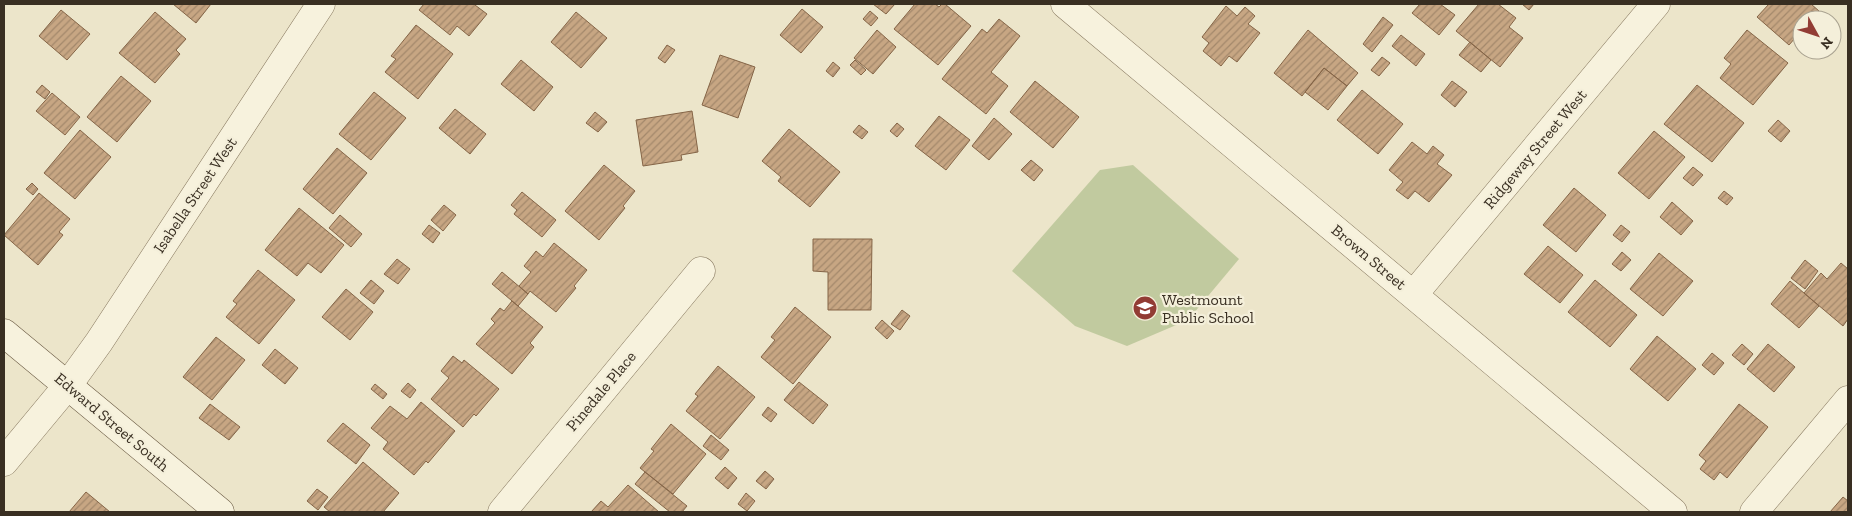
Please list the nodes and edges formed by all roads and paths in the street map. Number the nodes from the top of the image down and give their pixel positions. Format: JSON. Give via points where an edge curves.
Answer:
{"nodes":[{"id":1,"x":321,"y":4,"type":"edge"},
{"id":2,"x":1065,"y":4,"type":"edge"},
{"id":3,"x":1656,"y":4,"type":"edge"},
{"id":4,"x":701,"y":271,"type":"dead end"},
{"id":5,"x":1414,"y":294,"type":"junction"},
{"id":6,"x":4,"y":333,"type":"edge"},
{"id":7,"x":68,"y":385,"type":"junction"},
{"id":8,"x":1848,"y":400,"type":"edge"},
{"id":9,"x":4,"y":462,"type":"edge"},
{"id":10,"x":220,"y":512,"type":"edge"},
{"id":11,"x":502,"y":512,"type":"edge"},
{"id":12,"x":1673,"y":512,"type":"edge"},
{"id":13,"x":1754,"y":512,"type":"edge"}],
"edges":[{"from":1,"to":7,"type":"street","name":"Isabella Street West","via":[[107,331]]},
{"from":2,"to":5,"type":"street","name":"Brown Street"},
{"from":3,"to":5,"type":"street","name":"Ridgeway Street West"},
{"from":4,"to":11,"type":"street","name":"Pinedale Place"},
{"from":5,"to":12,"type":"street","name":"Brown Street"},
{"from":6,"to":7,"type":"street","name":"Edward Street South"},
{"from":7,"to":9,"type":"street","name":"Isabella Street West"},
{"from":7,"to":10,"type":"street","name":"Edward Street South"},
{"from":8,"to":13,"type":"street"}]}
